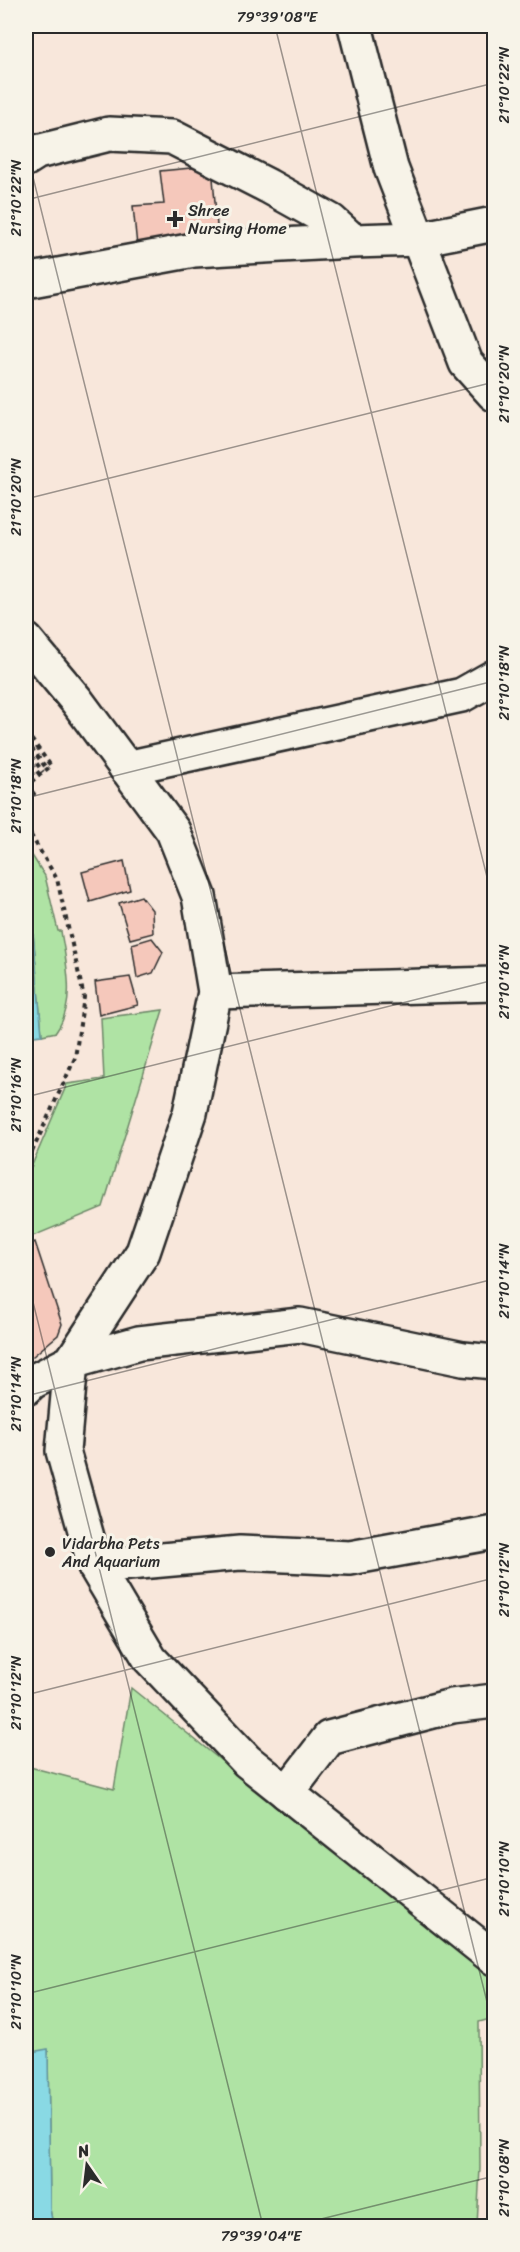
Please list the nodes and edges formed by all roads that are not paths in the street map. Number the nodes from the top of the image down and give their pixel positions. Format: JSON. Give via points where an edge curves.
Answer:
{"nodes":[{"id":1,"x":355,"y":26,"type":"edge"},
{"id":2,"x":26,"y":159,"type":"edge"},
{"id":3,"x":495,"y":224,"type":"edge"},
{"id":4,"x":419,"y":239,"type":"junction"},
{"id":5,"x":353,"y":241,"type":"junction"},
{"id":6,"x":26,"y":281,"type":"edge"},
{"id":7,"x":495,"y":394,"type":"edge"},
{"id":8,"x":26,"y":640,"type":"edge"},
{"id":9,"x":495,"y":677,"type":"edge"},
{"id":10,"x":126,"y":768,"type":"junction"},
{"id":11,"x":495,"y":984,"type":"edge"},
{"id":12,"x":215,"y":992,"type":"junction"},
{"id":13,"x":71,"y":1362,"type":"junction"},
{"id":14,"x":495,"y":1362,"type":"edge"},
{"id":15,"x":26,"y":1388,"type":"edge"},
{"id":16,"x":495,"y":1532,"type":"edge"},
{"id":17,"x":95,"y":1566,"type":"junction"},
{"id":18,"x":495,"y":1701,"type":"edge"},
{"id":19,"x":287,"y":1793,"type":"junction"},
{"id":20,"x":495,"y":1958,"type":"edge"}],
"edges":[{"from":1,"to":4,"type":"main road","via":[[391,168]]},
{"from":2,"to":5,"type":"main road","via":[[37,152],[109,134],[172,137],[331,221]]},
{"from":3,"to":4,"type":"main road"},
{"from":4,"to":5,"type":"main road"},
{"from":4,"to":7,"type":"main road","via":[[466,363]]},
{"from":5,"to":6,"type":"main road","via":[[194,250]]},
{"from":8,"to":10,"type":"main road"},
{"from":9,"to":10,"type":"main road","via":[[462,695]]},
{"from":10,"to":12,"type":"main road","via":[[173,831],[195,885]]},
{"from":11,"to":12,"type":"main road"},
{"from":12,"to":13,"type":"main road","via":[[190,1113],[143,1252]]},
{"from":13,"to":14,"type":"main road","via":[[139,1343],[300,1325],[463,1359]]},
{"from":13,"to":15,"type":"main road"},
{"from":13,"to":17,"type":"main road","via":[[63,1451]]},
{"from":16,"to":17,"type":"main road","via":[[350,1558],[240,1553]]},
{"from":17,"to":19,"type":"main road","via":[[150,1659],[247,1761]]},
{"from":18,"to":19,"type":"main road","via":[[452,1706],[330,1738]]},
{"from":19,"to":20,"type":"main road"}]}
